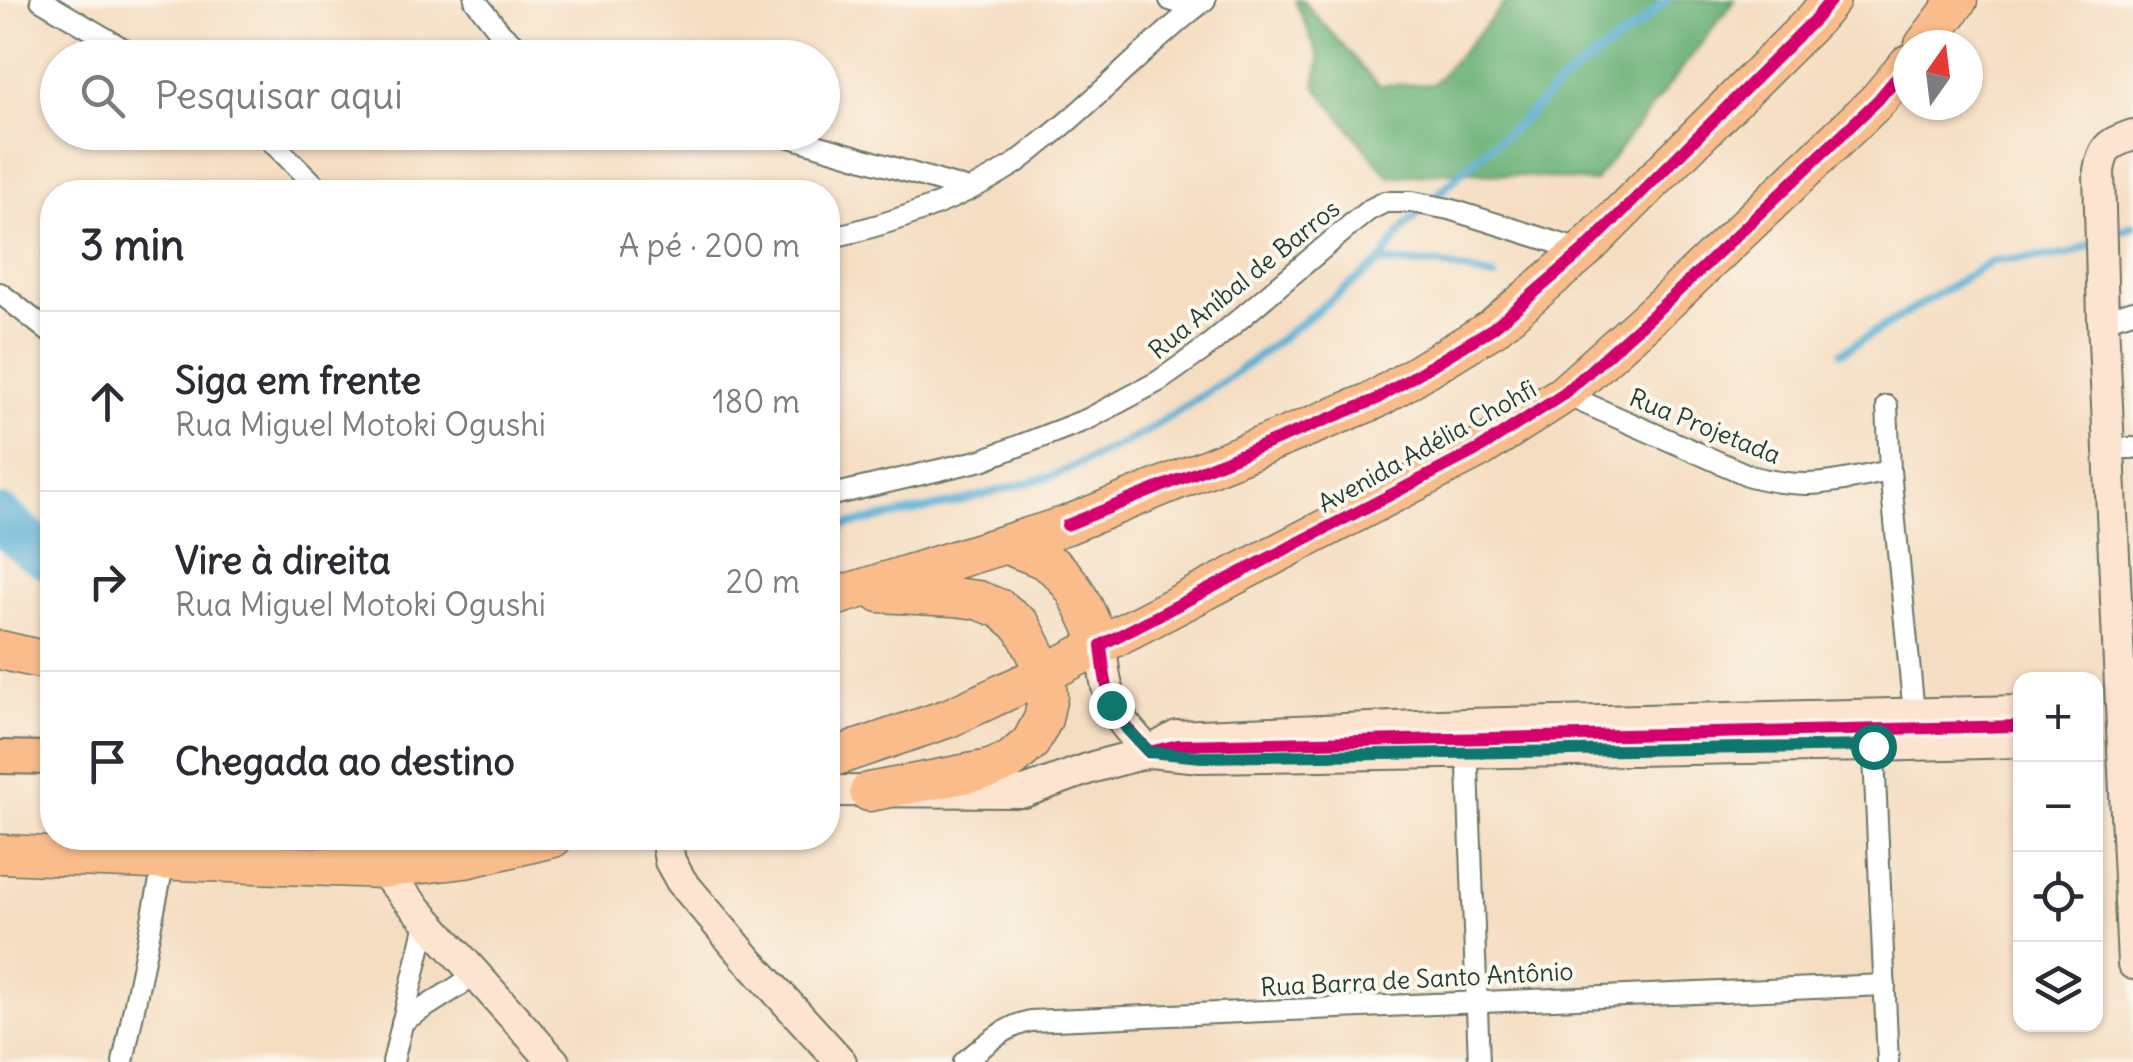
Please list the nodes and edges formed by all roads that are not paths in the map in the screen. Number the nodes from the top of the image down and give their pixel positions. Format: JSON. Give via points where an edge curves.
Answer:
{"nodes":[{"id":1,"x":41,"y":0,"type":"edge"},
{"id":2,"x":475,"y":0,"type":"edge"},
{"id":3,"x":1170,"y":0,"type":"edge"},
{"id":4,"x":1831,"y":0,"type":"edge"},
{"id":5,"x":1958,"y":0,"type":"edge"},
{"id":6,"x":1200,"y":4,"type":"edge"},
{"id":7,"x":1935,"y":30,"type":"edge"},
{"id":8,"x":109,"y":40,"type":"edge"},
{"id":9,"x":508,"y":40,"type":"edge"},
{"id":10,"x":1893,"y":82,"type":"edge"},
{"id":11,"x":2133,"y":135,"type":"edge"},
{"id":12,"x":280,"y":150,"type":"edge"},
{"id":13,"x":834,"y":150,"type":"edge"},
{"id":14,"x":310,"y":180,"type":"edge"},
{"id":15,"x":969,"y":190,"type":"junction"},
{"id":16,"x":840,"y":235,"type":"edge"},
{"id":17,"x":1583,"y":251,"type":"junction"},
{"id":18,"x":0,"y":293,"type":"edge"},
{"id":19,"x":2102,"y":308,"type":"junction"},
{"id":20,"x":2133,"y":311,"type":"edge"},
{"id":21,"x":40,"y":325,"type":"edge"},
{"id":22,"x":1564,"y":394,"type":"junction"},
{"id":23,"x":1887,"y":406,"type":"dead end"},
{"id":24,"x":2122,"y":448,"type":"edge"},
{"id":25,"x":1890,"y":471,"type":"junction"},
{"id":26,"x":840,"y":493,"type":"edge"},
{"id":27,"x":1007,"y":545,"type":"junction"},
{"id":28,"x":840,"y":595,"type":"edge"},
{"id":29,"x":840,"y":597,"type":"edge"},
{"id":30,"x":1101,"y":646,"type":"junction"},
{"id":31,"x":0,"y":650,"type":"edge"},
{"id":32,"x":40,"y":659,"type":"edge"},
{"id":33,"x":1046,"y":673,"type":"junction"},
{"id":34,"x":2013,"y":713,"type":"edge"},
{"id":35,"x":1872,"y":716,"type":"junction"},
{"id":36,"x":2116,"y":724,"type":"edge"},
{"id":37,"x":1915,"y":730,"type":"junction"},
{"id":38,"x":1467,"y":738,"type":"junction"},
{"id":39,"x":2013,"y":741,"type":"edge"},
{"id":40,"x":1873,"y":746,"type":"junction"},
{"id":41,"x":1149,"y":752,"type":"junction"},
{"id":42,"x":840,"y":755,"type":"edge"},
{"id":43,"x":0,"y":758,"type":"edge"},
{"id":44,"x":40,"y":758,"type":"edge"},
{"id":45,"x":840,"y":792,"type":"edge"},
{"id":46,"x":869,"y":792,"type":"junction"},
{"id":47,"x":503,"y":850,"type":"edge"},
{"id":48,"x":668,"y":850,"type":"edge"},
{"id":49,"x":0,"y":854,"type":"edge"},
{"id":50,"x":164,"y":861,"type":"junction"},
{"id":51,"x":381,"y":869,"type":"junction"},
{"id":52,"x":427,"y":920,"type":"junction"},
{"id":53,"x":2133,"y":964,"type":"edge"},
{"id":54,"x":476,"y":975,"type":"junction"},
{"id":55,"x":1885,"y":985,"type":"junction"},
{"id":56,"x":1478,"y":1001,"type":"junction"},
{"id":57,"x":402,"y":1022,"type":"junction"},
{"id":58,"x":123,"y":1062,"type":"edge"},
{"id":59,"x":393,"y":1062,"type":"edge"},
{"id":60,"x":554,"y":1062,"type":"edge"},
{"id":61,"x":841,"y":1062,"type":"edge"},
{"id":62,"x":964,"y":1062,"type":"edge"},
{"id":63,"x":1479,"y":1062,"type":"edge"},
{"id":64,"x":1888,"y":1062,"type":"edge"}],
"edges":[{"from":1,"to":8,"type":"street"},
{"from":2,"to":9,"type":"street"},
{"from":3,"to":6,"type":"street"},
{"from":4,"to":17,"type":"highway"},
{"from":5,"to":7,"type":"highway"},
{"from":6,"to":15,"type":"street","via":[[1076,116]]},
{"from":10,"to":22,"type":"highway","name":"Avenida Adélia Chohfi"},
{"from":11,"to":19,"type":"main road","via":[[2102,154]]},
{"from":12,"to":14,"type":"street"},
{"from":13,"to":15,"type":"street"},
{"from":15,"to":16,"type":"street"},
{"from":17,"to":26,"type":"street","name":"Rua Aníbal de Barros","via":[[1449,209],[1385,202],[1203,350],[1088,419],[982,460]]},
{"from":17,"to":27,"type":"highway","via":[[1494,328],[1375,400]]},
{"from":18,"to":21,"type":"street"},
{"from":19,"to":20,"type":"street"},
{"from":19,"to":24,"type":"main road"},
{"from":22,"to":25,"type":"street","name":"Rua Projetada","via":[[1778,484],[1821,485]]},
{"from":22,"to":30,"type":"highway","name":"Avenida Adélia Chohfi","via":[[1478,449]]},
{"from":23,"to":25,"type":"street"},
{"from":24,"to":36,"type":"main road"},
{"from":25,"to":37,"type":"street"},
{"from":27,"to":28,"type":"highway"},
{"from":27,"to":30,"type":"highway","via":[[1062,573]]},
{"from":29,"to":33,"type":"highway","via":[[916,594],[1001,609],[1022,626]]},
{"from":30,"to":33,"type":"highway","name":"Avenida Adélia Chohfi"},
{"from":30,"to":41,"type":"main road","via":[[1111,705]]},
{"from":31,"to":32,"type":"highway"},
{"from":33,"to":42,"type":"highway","name":"Avenida Adélia Chohfi","via":[[949,718]]},
{"from":33,"to":46,"type":"highway","via":[[1043,719],[1031,742],[1010,760]]},
{"from":34,"to":37,"type":"main road"},
{"from":35,"to":37,"type":"main road"},
{"from":35,"to":38,"type":"main road"},
{"from":35,"to":40,"type":"street"},
{"from":36,"to":53,"type":"main road"},
{"from":37,"to":39,"type":"main road"},
{"from":37,"to":40,"type":"main road"},
{"from":38,"to":40,"type":"main road"},
{"from":38,"to":41,"type":"main road","via":[[1202,757]]},
{"from":38,"to":56,"type":"street"},
{"from":40,"to":55,"type":"street"},
{"from":41,"to":46,"type":"main road","via":[[1024,792]]},
{"from":43,"to":44,"type":"main road"},
{"from":45,"to":46,"type":"main road"},
{"from":47,"to":51,"type":"highway"},
{"from":48,"to":61,"type":"main road","via":[[682,881]]},
{"from":49,"to":50,"type":"highway"},
{"from":50,"to":51,"type":"highway"},
{"from":50,"to":58,"type":"street"},
{"from":51,"to":52,"type":"main road"},
{"from":52,"to":54,"type":"main road"},
{"from":52,"to":57,"type":"street"},
{"from":54,"to":57,"type":"street"},
{"from":54,"to":60,"type":"main road"},
{"from":55,"to":56,"type":"street","name":"Rua Barra de Santo Antônio"},
{"from":55,"to":64,"type":"street"},
{"from":56,"to":62,"type":"street","name":"Rua Barra de Santo Antônio","via":[[1030,1021]]},
{"from":56,"to":63,"type":"street"},
{"from":57,"to":59,"type":"street"}]}
